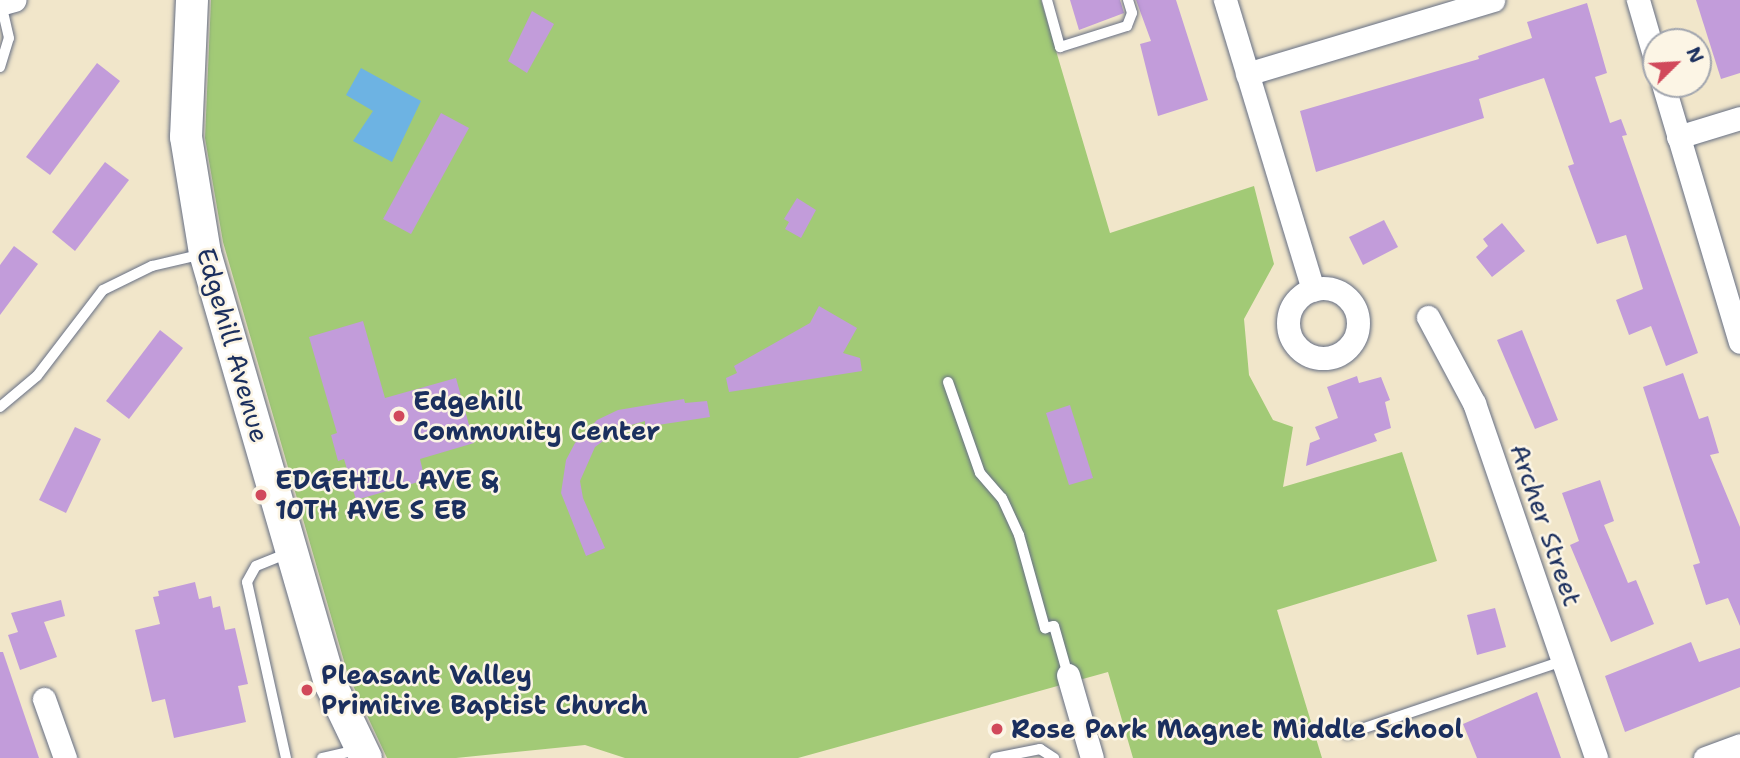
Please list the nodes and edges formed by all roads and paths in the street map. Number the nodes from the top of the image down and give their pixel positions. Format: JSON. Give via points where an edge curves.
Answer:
{"nodes":[{"id":1,"x":14,"y":0,"type":"edge"},
{"id":2,"x":192,"y":0,"type":"edge"},
{"id":3,"x":1047,"y":0,"type":"edge"},
{"id":4,"x":1128,"y":0,"type":"edge"},
{"id":5,"x":1225,"y":0,"type":"edge"},
{"id":6,"x":1493,"y":0,"type":"edge"},
{"id":7,"x":1638,"y":0,"type":"edge"},
{"id":8,"x":0,"y":4,"type":"edge"},
{"id":9,"x":1434,"y":9,"type":"edge"},
{"id":10,"x":1646,"y":28,"type":"edge"},
{"id":11,"x":0,"y":67,"type":"edge"},
{"id":12,"x":1247,"y":74,"type":"junction"},
{"id":13,"x":1666,"y":98,"type":"edge"},
{"id":14,"x":1740,"y":118,"type":"edge"},
{"id":15,"x":1678,"y":137,"type":"junction"},
{"id":16,"x":205,"y":253,"type":"junction"},
{"id":17,"x":1313,"y":290,"type":"dead end"},
{"id":18,"x":1427,"y":317,"type":"dead end"},
{"id":19,"x":1740,"y":342,"type":"edge"},
{"id":20,"x":948,"y":382,"type":"dead end"},
{"id":21,"x":0,"y":407,"type":"edge"},
{"id":22,"x":292,"y":552,"type":"junction"},
{"id":23,"x":1563,"y":661,"type":"junction"},
{"id":24,"x":1068,"y":675,"type":"joint"},
{"id":25,"x":44,"y":699,"type":"dead end"},
{"id":26,"x":1347,"y":734,"type":"dead end"},
{"id":27,"x":1740,"y":745,"type":"edge"},
{"id":28,"x":363,"y":753,"type":"edge"},
{"id":29,"x":63,"y":757,"type":"edge"},
{"id":30,"x":1086,"y":757,"type":"edge"},
{"id":31,"x":286,"y":758,"type":"edge"},
{"id":32,"x":322,"y":758,"type":"edge"},
{"id":33,"x":995,"y":758,"type":"edge"},
{"id":34,"x":1054,"y":758,"type":"edge"},
{"id":35,"x":1596,"y":758,"type":"edge"},
{"id":36,"x":1705,"y":758,"type":"edge"}],
"edges":[{"from":1,"to":8,"type":"street"},
{"from":2,"to":16,"type":"street","name":"Edgehill Avenue","via":[[186,137]]},
{"from":3,"to":4,"type":"lane","via":[[1060,47],[1127,26],[1132,13]]},
{"from":5,"to":12,"type":"street"},
{"from":6,"to":9,"type":"street"},
{"from":7,"to":10,"type":"street"},
{"from":8,"to":11,"type":"lane","via":[[9,38]]},
{"from":9,"to":12,"type":"street"},
{"from":12,"to":17,"type":"street"},
{"from":13,"to":15,"type":"street"},
{"from":14,"to":15,"type":"street"},
{"from":15,"to":19,"type":"street"},
{"from":16,"to":21,"type":"lane","via":[[146,269],[103,290],[37,376]]},
{"from":16,"to":22,"type":"street","name":"Edgehill Avenue"},
{"from":18,"to":23,"type":"street","name":"Archer Street","via":[[1474,403]]},
{"from":20,"to":24,"type":"lane","via":[[980,473],[1002,498],[1019,535],[1045,628],[1054,625]]},
{"from":22,"to":28,"type":"street","name":"Edgehill Avenue","via":[[330,682]]},
{"from":22,"to":31,"type":"lane","via":[[256,566],[247,582]]},
{"from":23,"to":26,"type":"lane"},
{"from":23,"to":35,"type":"street","name":"Archer Street"},
{"from":24,"to":30,"type":"street"},
{"from":25,"to":29,"type":"street"},
{"from":27,"to":36,"type":"street"},
{"from":28,"to":32,"type":"lane"},
{"from":33,"to":34,"type":"lane","via":[[1040,749]]}]}
